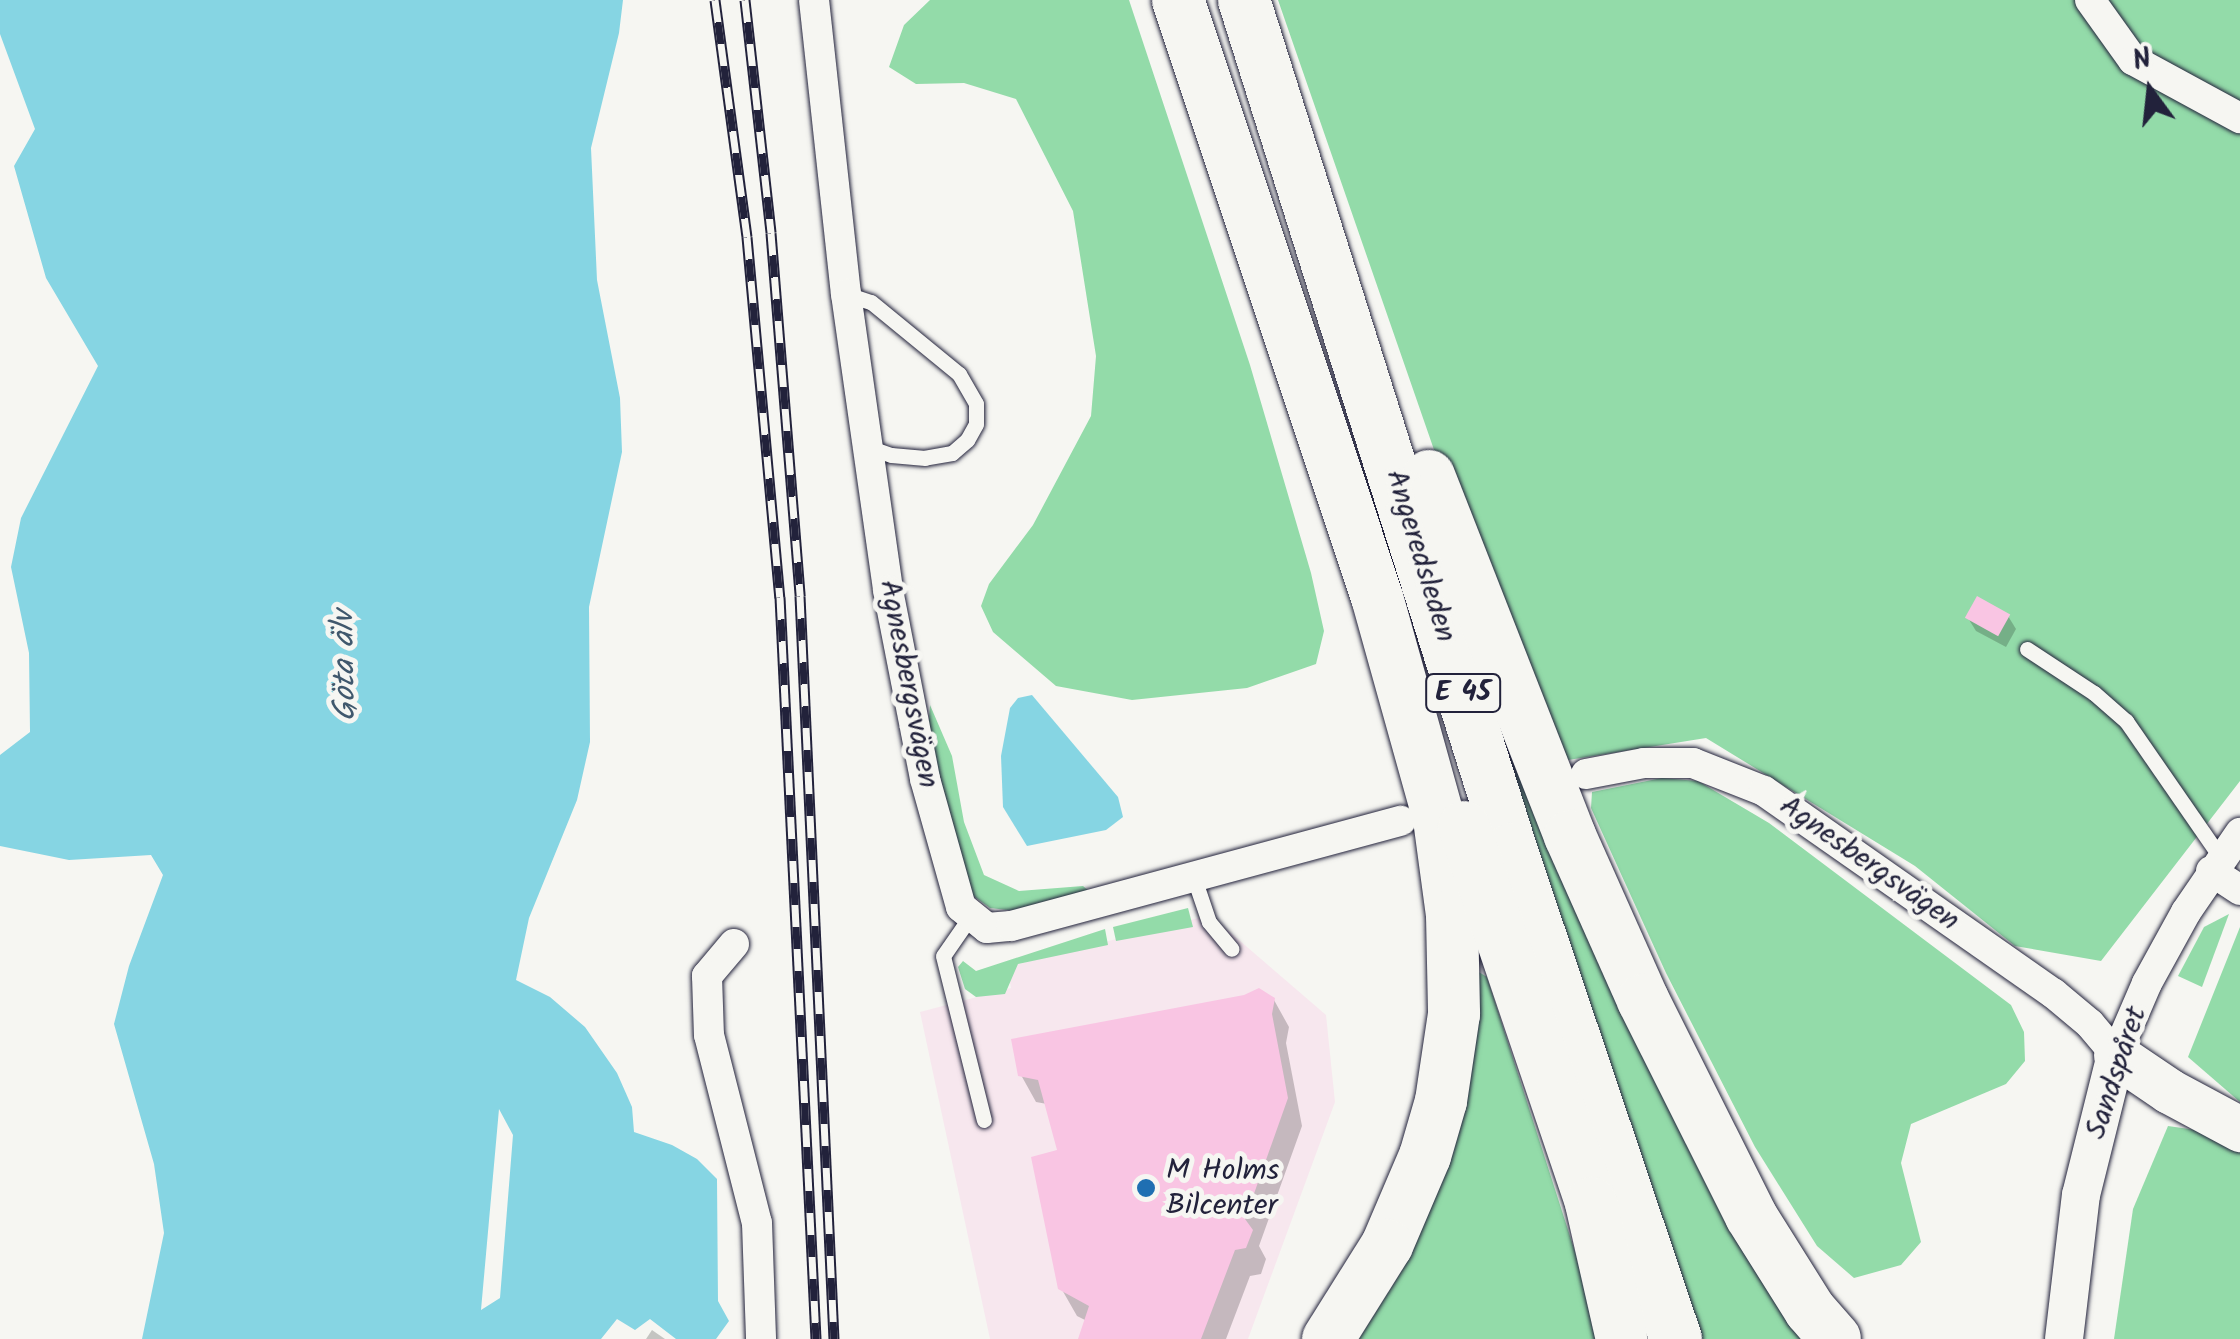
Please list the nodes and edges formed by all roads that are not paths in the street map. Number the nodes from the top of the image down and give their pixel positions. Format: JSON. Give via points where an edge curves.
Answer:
{"nodes":[{"id":1,"x":814,"y":0,"type":"edge"},
{"id":2,"x":1178,"y":0,"type":"edge"},
{"id":3,"x":1244,"y":0,"type":"edge"},
{"id":4,"x":2090,"y":0,"type":"edge"},
{"id":5,"x":2240,"y":118,"type":"edge"},
{"id":6,"x":1286,"y":129,"type":"junction"},
{"id":7,"x":846,"y":294,"type":"junction"},
{"id":8,"x":866,"y":446,"type":"junction"},
{"id":9,"x":1377,"y":596,"type":"junction"},
{"id":10,"x":2027,"y":649,"type":"dead end"},
{"id":11,"x":1586,"y":774,"type":"dead end"},
{"id":12,"x":1401,"y":821,"type":"dead end"},
{"id":13,"x":2240,"y":833,"type":"edge"},
{"id":14,"x":2216,"y":865,"type":"junction"},
{"id":15,"x":1194,"y":878,"type":"junction"},
{"id":16,"x":2240,"y":890,"type":"edge"},
{"id":17,"x":970,"y":916,"type":"junction"},
{"id":18,"x":734,"y":944,"type":"dead end"},
{"id":19,"x":1232,"y":949,"type":"dead end"},
{"id":20,"x":2116,"y":1055,"type":"junction"},
{"id":21,"x":984,"y":1120,"type":"dead end"},
{"id":22,"x":2240,"y":1129,"type":"edge"},
{"id":23,"x":762,"y":1339,"type":"edge"},
{"id":24,"x":1328,"y":1339,"type":"edge"},
{"id":25,"x":1622,"y":1339,"type":"edge"},
{"id":26,"x":1676,"y":1339,"type":"edge"},
{"id":27,"x":1835,"y":1339,"type":"edge"},
{"id":28,"x":2064,"y":1339,"type":"edge"}],
"edges":[{"from":1,"to":7,"type":"street","name":"Agnesbergsvägen"},
{"from":2,"to":9,"type":"highway","name":"Angeredsleden","number":"E 45"},
{"from":3,"to":6,"type":"highway","name":"Angeredsleden","number":"E 45"},
{"from":4,"to":5,"type":"street","via":[[2133,60]]},
{"from":6,"to":26,"type":"highway","name":"Angeredsleden","number":"E 45","via":[[1511,848]]},
{"from":6,"to":27,"type":"highway","via":[[1326,201],[1456,549],[1610,930],[1727,1173],[1810,1310]]},
{"from":7,"to":8,"type":"street","name":"Agnesbergsvägen"},
{"from":7,"to":8,"type":"lane","via":[[871,302],[958,374],[976,404],[976,424],[952,453],[908,457]]},
{"from":8,"to":17,"type":"street","name":"Agnesbergsvägen","via":[[925,779],[954,893]]},
{"from":9,"to":24,"type":"highway","number":"E 45","via":[[1439,819],[1452,916],[1454,1014],[1426,1156],[1369,1277]]},
{"from":9,"to":25,"type":"highway","via":[[1436,740],[1591,1203]]},
{"from":10,"to":14,"type":"lane","via":[[2126,721]]},
{"from":11,"to":20,"type":"street","name":"Agnesbergsvägen","via":[[1644,763],[1693,763],[1764,791],[2052,994]]},
{"from":12,"to":15,"type":"street"},
{"from":13,"to":14,"type":"street","name":"Sandspåret"},
{"from":14,"to":16,"type":"street"},
{"from":14,"to":20,"type":"street","name":"Sandspåret","via":[[2147,983]]},
{"from":15,"to":17,"type":"street","via":[[1011,926],[987,928]]},
{"from":15,"to":19,"type":"lane","via":[[1209,922]]},
{"from":17,"to":21,"type":"lane","via":[[944,956]]},
{"from":18,"to":23,"type":"street","via":[[707,976],[709,1034],[758,1223]]},
{"from":20,"to":22,"type":"main road"},
{"from":20,"to":28,"type":"street","name":"Sandspåret","via":[[2082,1195]]}]}
